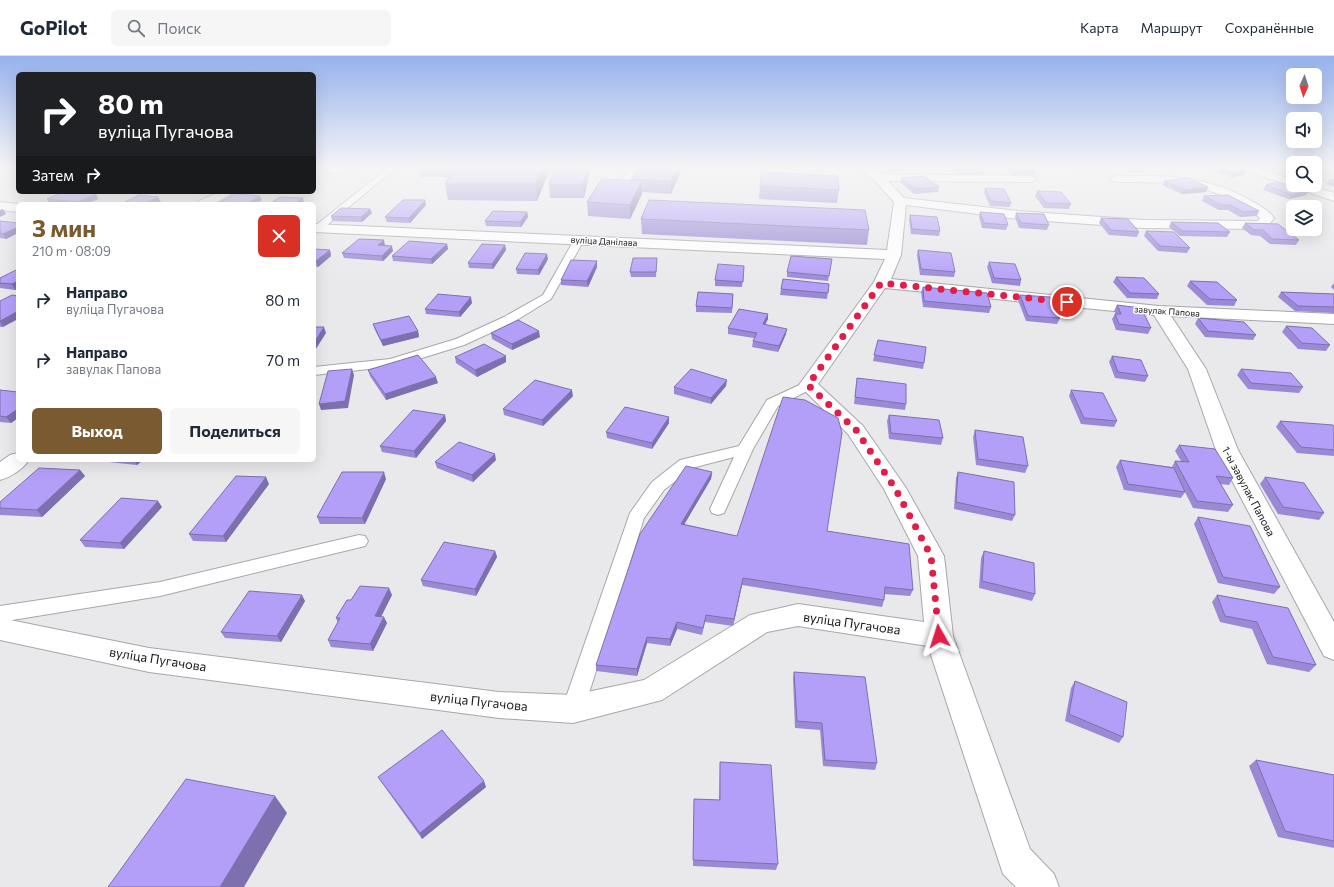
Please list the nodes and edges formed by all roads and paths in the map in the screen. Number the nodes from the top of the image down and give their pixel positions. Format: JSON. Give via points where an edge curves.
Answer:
{"nodes":[{"id":1,"x":0,"y":206,"type":"edge"},
{"id":2,"x":343,"y":206,"type":"edge"},
{"id":3,"x":899,"y":206,"type":"edge"},
{"id":4,"x":940,"y":206,"type":"edge"},
{"id":5,"x":1253,"y":206,"type":"edge"},
{"id":6,"x":16,"y":208,"type":"edge"},
{"id":7,"x":316,"y":228,"type":"edge"},
{"id":8,"x":579,"y":240,"type":"junction"},
{"id":9,"x":894,"y":255,"type":"junction"},
{"id":10,"x":881,"y":283,"type":"junction"},
{"id":11,"x":1159,"y":311,"type":"junction"},
{"id":12,"x":1334,"y":319,"type":"edge"},
{"id":13,"x":316,"y":370,"type":"edge"},
{"id":14,"x":808,"y":385,"type":"junction"},
{"id":15,"x":745,"y":449,"type":"junction"},
{"id":16,"x":16,"y":461,"type":"edge"},
{"id":17,"x":0,"y":473,"type":"edge"},
{"id":18,"x":718,"y":509,"type":"dead end"},
{"id":19,"x":359,"y":541,"type":"dead end"},
{"id":20,"x":0,"y":614,"type":"edge"},
{"id":21,"x":0,"y":629,"type":"edge"},
{"id":22,"x":939,"y":636,"type":"junction"},
{"id":23,"x":1334,"y":648,"type":"edge"},
{"id":24,"x":573,"y":709,"type":"junction"},
{"id":25,"x":1041,"y":887,"type":"edge"}],
"edges":[{"from":1,"to":6,"type":"street"},
{"from":2,"to":7,"type":"lane"},
{"from":3,"to":9,"type":"street"},
{"from":4,"to":5,"type":"street","via":[[1018,215],[1144,224],[1261,224],[1268,218]]},
{"from":7,"to":8,"type":"street","name":"вуліца Данілава"},
{"from":8,"to":9,"type":"street","name":"вуліца Данілава"},
{"from":8,"to":13,"type":"lane","via":[[547,297],[508,320],[460,342],[391,363]]},
{"from":9,"to":10,"type":"street"},
{"from":10,"to":11,"type":"street","name":"завулак Папова"},
{"from":10,"to":14,"type":"street"},
{"from":11,"to":12,"type":"street","name":"завулак Папова"},
{"from":11,"to":23,"type":"street","name":"1-ы завулак Папова","via":[[1197,369],[1226,450]]},
{"from":14,"to":15,"type":"lane","via":[[772,403]]},
{"from":14,"to":22,"type":"street","via":[[856,430],[895,488],[931,556]]},
{"from":15,"to":18,"type":"lane"},
{"from":15,"to":24,"type":"lane","via":[[686,464],[658,486],[636,517]]},
{"from":16,"to":17,"type":"street"},
{"from":19,"to":20,"type":"lane","via":[[160,589]]},
{"from":21,"to":24,"type":"street","name":"вуліца Пугачова","via":[[149,660],[500,704]]},
{"from":22,"to":24,"type":"street","name":"вуліца Пугачова","via":[[798,615],[760,623],[651,691]]},
{"from":22,"to":25,"type":"street","via":[[1016,861]]}]}
